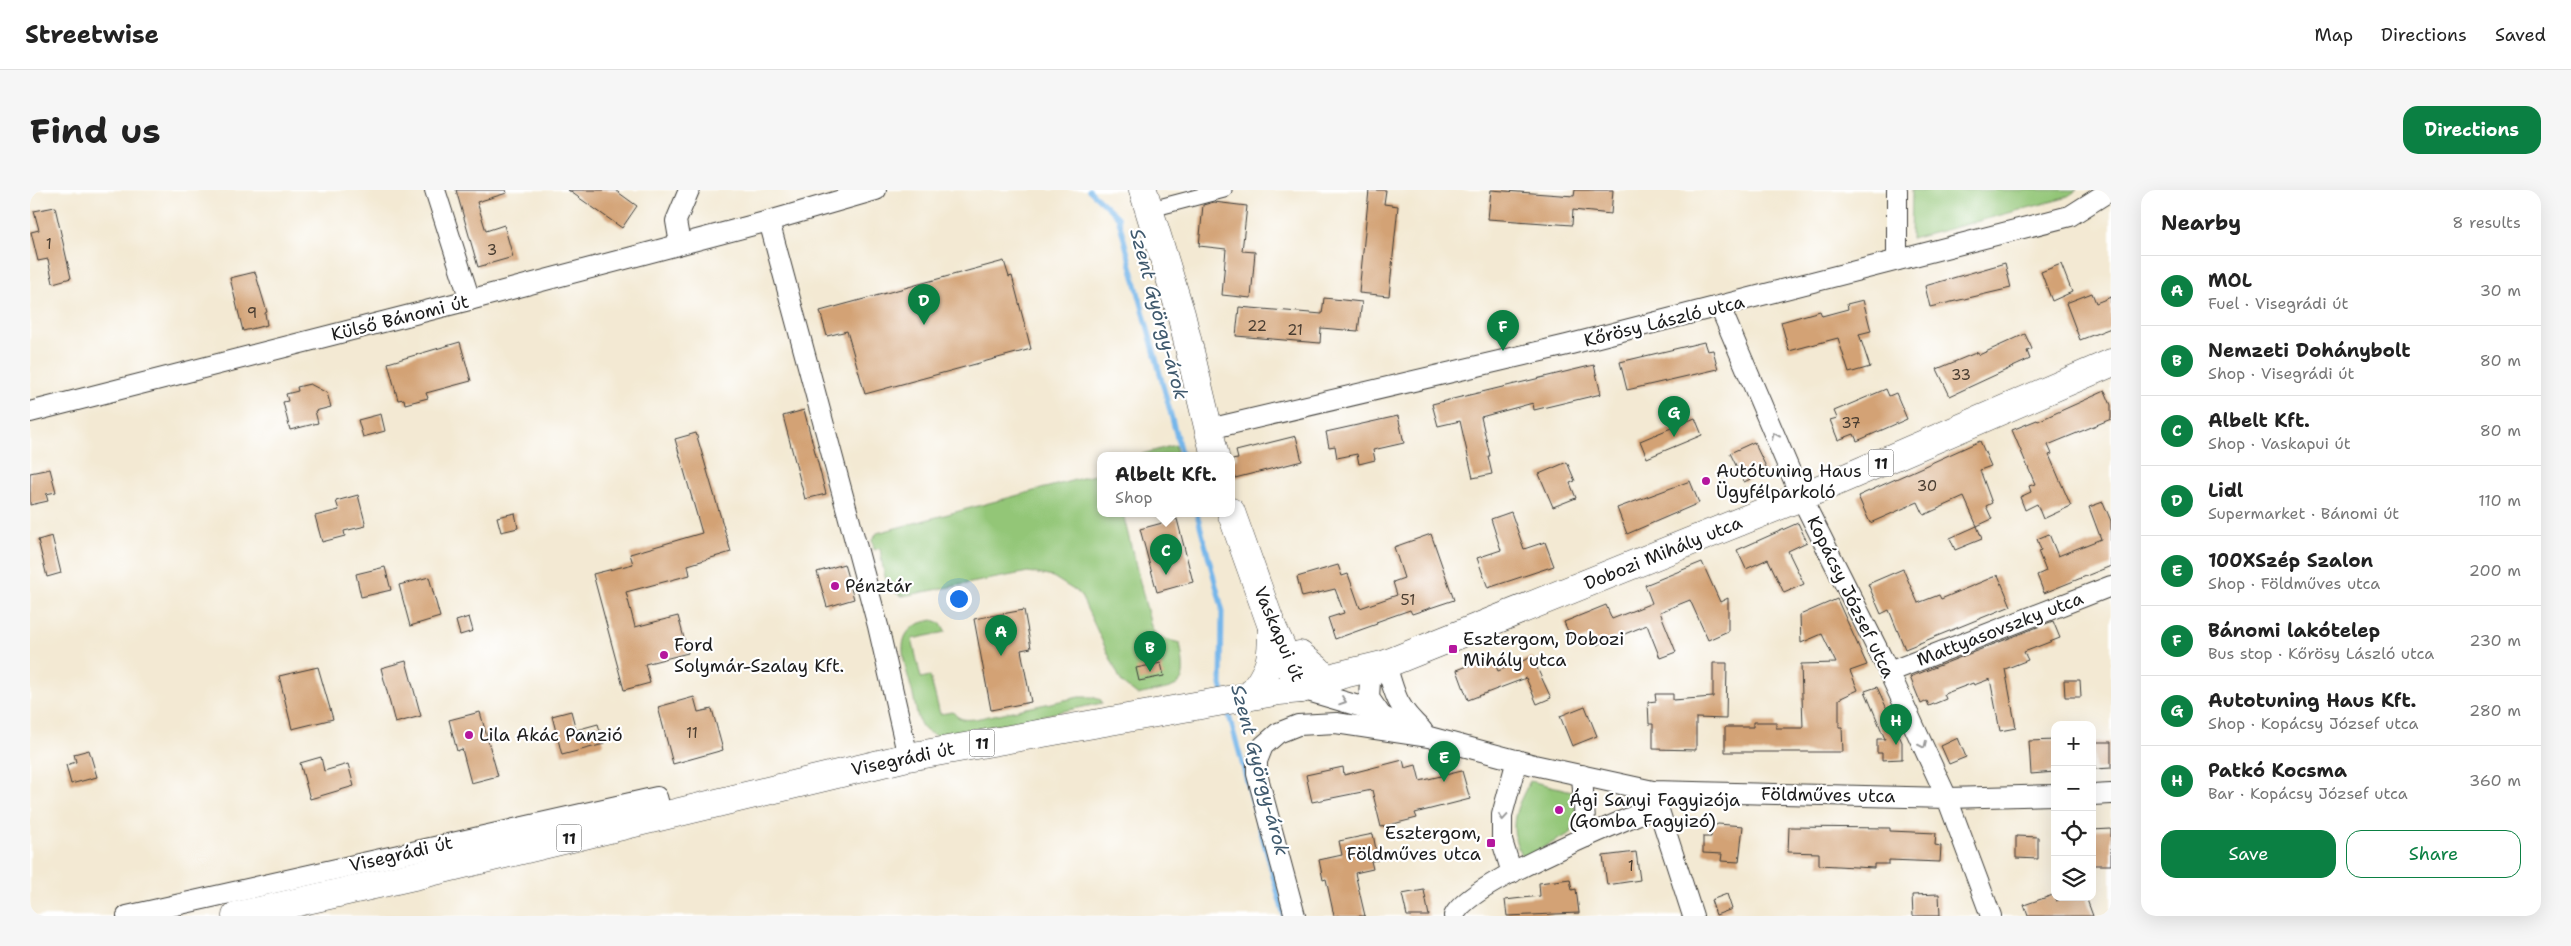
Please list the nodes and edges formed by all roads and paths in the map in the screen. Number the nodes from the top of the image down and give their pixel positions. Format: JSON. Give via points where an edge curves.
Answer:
{"nodes":[{"id":1,"x":435,"y":190,"type":"edge"},
{"id":2,"x":689,"y":190,"type":"edge"},
{"id":3,"x":876,"y":190,"type":"edge"},
{"id":4,"x":1224,"y":190,"type":"edge"},
{"id":5,"x":1897,"y":190,"type":"edge"},
{"id":6,"x":2111,"y":190,"type":"edge"},
{"id":7,"x":1146,"y":198,"type":"edge"},
{"id":8,"x":769,"y":221,"type":"junction"},
{"id":9,"x":680,"y":244,"type":"junction"},
{"id":10,"x":1897,"y":260,"type":"junction"},
{"id":11,"x":470,"y":300,"type":"junction"},
{"id":12,"x":1720,"y":307,"type":"junction"},
{"id":13,"x":2111,"y":363,"type":"edge"},
{"id":14,"x":30,"y":412,"type":"edge"},
{"id":15,"x":1209,"y":429,"type":"junction"},
{"id":16,"x":1214,"y":452,"type":"edge"},
{"id":17,"x":1801,"y":497,"type":"junction"},
{"id":18,"x":1233,"y":517,"type":"edge"},
{"id":19,"x":1249,"y":560,"type":"junction"},
{"id":20,"x":2111,"y":586,"type":"edge"},
{"id":21,"x":1272,"y":627,"type":"junction"},
{"id":22,"x":1382,"y":665,"type":"junction"},
{"id":23,"x":1889,"y":672,"type":"junction"},
{"id":24,"x":1314,"y":685,"type":"junction"},
{"id":25,"x":1234,"y":698,"type":"junction"},
{"id":26,"x":1176,"y":709,"type":"joint"},
{"id":27,"x":1383,"y":718,"type":"junction"},
{"id":28,"x":1429,"y":736,"type":"junction"},
{"id":29,"x":908,"y":757,"type":"junction"},
{"id":30,"x":1517,"y":760,"type":"junction"},
{"id":31,"x":1582,"y":775,"type":"junction"},
{"id":32,"x":2096,"y":794,"type":"edge"},
{"id":33,"x":2111,"y":794,"type":"edge"},
{"id":34,"x":2051,"y":795,"type":"edge"},
{"id":35,"x":1656,"y":798,"type":"junction"},
{"id":36,"x":1947,"y":798,"type":"junction"},
{"id":37,"x":662,"y":816,"type":"junction"},
{"id":38,"x":1586,"y":837,"type":"junction"},
{"id":39,"x":1512,"y":873,"type":"junction"},
{"id":40,"x":1455,"y":913,"type":"edge"},
{"id":41,"x":126,"y":916,"type":"edge"},
{"id":42,"x":236,"y":916,"type":"edge"},
{"id":43,"x":1295,"y":916,"type":"edge"},
{"id":44,"x":1693,"y":916,"type":"edge"},
{"id":45,"x":1991,"y":916,"type":"edge"}],
"edges":[{"from":1,"to":11,"type":"street"},
{"from":2,"to":9,"type":"street","via":[[676,221]]},
{"from":3,"to":8,"type":"street","name":"Külső Bánomi út"},
{"from":4,"to":7,"type":"street","via":[[1163,206]]},
{"from":5,"to":10,"type":"street"},
{"from":6,"to":10,"type":"street","name":"Kőrösy László utca","via":[[2070,216]]},
{"from":7,"to":15,"type":"main road","via":[[1181,314]]},
{"from":8,"to":9,"type":"street","name":"Külső Bánomi út"},
{"from":8,"to":29,"type":"street","via":[[878,626]]},
{"from":9,"to":11,"type":"street","name":"Külső Bánomi út"},
{"from":10,"to":12,"type":"street","name":"Kőrösy László utca"},
{"from":11,"to":14,"type":"street","name":"Külső Bánomi út"},
{"from":12,"to":15,"type":"street","name":"Kőrösy László utca"},
{"from":17,"to":12,"type":"street","name":"Kopácsy József utca","one_way":true},
{"from":13,"to":17,"type":"main road","name":"Dobozi Mihály utca","number":"11"},
{"from":15,"to":16,"type":"main road"},
{"from":17,"to":22,"type":"main road","name":"Dobozi Mihály utca","number":"11"},
{"from":17,"to":23,"type":"street","name":"Kopácsy József utca"},
{"from":18,"to":19,"type":"main road","name":"Vaskapui út"},
{"from":19,"to":21,"type":"main road","name":"Vaskapui út"},
{"from":19,"to":24,"type":"main road","name":"Vaskapui út","via":[[1300,655],[1304,675]]},
{"from":20,"to":23,"type":"street","name":"Mattyasovszky utca"},
{"from":21,"to":24,"type":"main road","name":"Vaskapui út"},
{"from":21,"to":25,"type":"main road","via":[[1272,658],[1261,681]]},
{"from":22,"to":24,"type":"main road","name":"Dobozi Mihály utca","number":"11"},
{"from":22,"to":27,"type":"street","via":[[1370,681],[1369,698]]},
{"from":22,"to":28,"type":"street","name":"Földműves utca","via":[[1404,714]]},
{"from":23,"to":36,"type":"street","name":"Kopácsy József utca","one_way":true},
{"from":24,"to":25,"type":"main road","name":"Dobozi Mihály utca","number":"11"},
{"from":24,"to":27,"type":"street","name":"Földműves utca","one_way":true},
{"from":25,"to":26,"type":"main road","name":"Dobozi Mihály utca","number":"11"},
{"from":26,"to":29,"type":"main road","name":"Visegrádi út","number":"11"},
{"from":27,"to":28,"type":"street","name":"Földműves utca"},
{"from":28,"to":30,"type":"street","name":"Földműves utca"},
{"from":28,"to":43,"type":"street","name":"Földműves utca","via":[[1327,723],[1298,725],[1278,733],[1263,746],[1257,761],[1257,774]]},
{"from":29,"to":37,"type":"main road","name":"Visegrádi út","number":"11"},
{"from":30,"to":31,"type":"street","name":"Földműves utca"},
{"from":30,"to":39,"type":"street","one_way":true,"via":[[1502,815],[1502,841]]},
{"from":31,"to":35,"type":"street","name":"Földműves utca"},
{"from":31,"to":38,"type":"street"},
{"from":32,"to":33,"type":"street"},
{"from":34,"to":36,"type":"street","name":"Földműves utca"},
{"from":35,"to":36,"type":"street","name":"Földműves utca"},
{"from":35,"to":38,"type":"street","name":"Földműves utca"},
{"from":35,"to":44,"type":"street"},
{"from":36,"to":45,"type":"street","name":"Kopácsy József utca"},
{"from":37,"to":41,"type":"street","name":"Visegrádi út","via":[[657,797]]},
{"from":37,"to":42,"type":"main road","name":"Visegrádi út","number":"11"},
{"from":38,"to":39,"type":"street","name":"Földműves utca"},
{"from":39,"to":40,"type":"street","name":"Földműves utca","via":[[1469,897]]}]}
